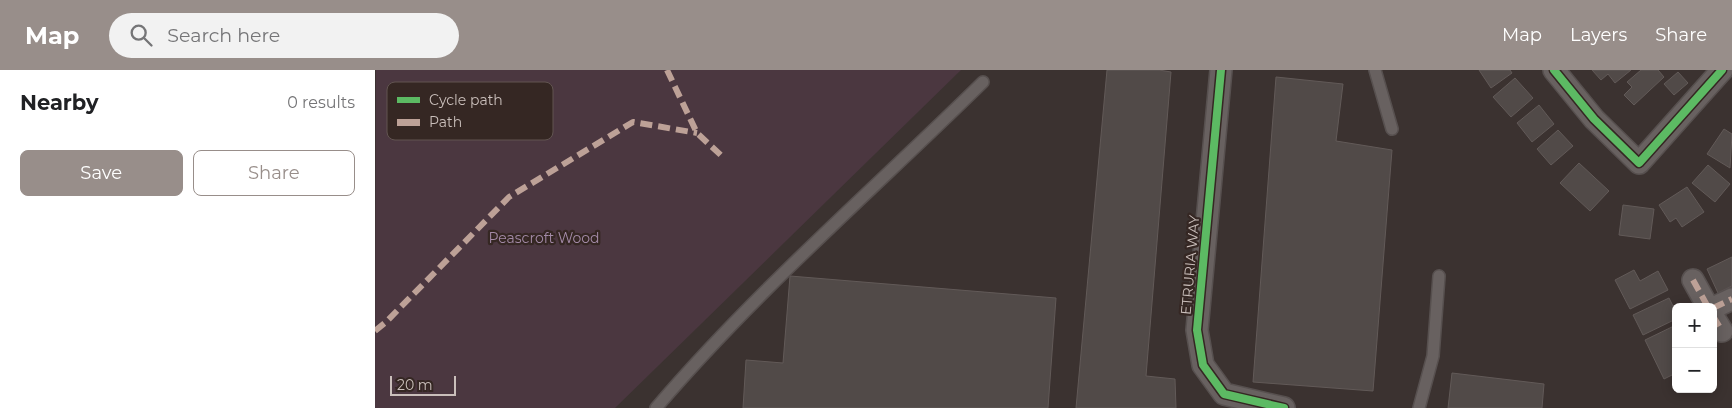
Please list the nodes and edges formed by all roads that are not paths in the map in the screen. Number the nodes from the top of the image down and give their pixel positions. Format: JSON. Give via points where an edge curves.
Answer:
{"nodes":[{"id":1,"x":1221,"y":70,"type":"edge"},
{"id":2,"x":1375,"y":70,"type":"edge"},
{"id":3,"x":1554,"y":70,"type":"edge"},
{"id":4,"x":1723,"y":70,"type":"edge"},
{"id":5,"x":983,"y":82,"type":"dead end"},
{"id":6,"x":1392,"y":129,"type":"dead end"},
{"id":7,"x":1439,"y":276,"type":"dead end"},
{"id":8,"x":1693,"y":280,"type":"dead end"},
{"id":9,"x":1732,"y":299,"type":"edge"},
{"id":10,"x":1706,"y":303,"type":"edge"},
{"id":11,"x":1717,"y":306,"type":"edge"},
{"id":12,"x":656,"y":408,"type":"edge"},
{"id":13,"x":1284,"y":408,"type":"edge"},
{"id":14,"x":1419,"y":408,"type":"edge"}],
"edges":[{"from":1,"to":13,"type":"street","name":"ETRURIA WAY","via":[[1197,330],[1203,365],[1224,394]]},
{"from":2,"to":6,"type":"lane"},
{"from":3,"to":4,"type":"street","via":[[1594,119],[1639,163]]},
{"from":5,"to":12,"type":"lane","via":[[901,163],[804,251]]},
{"from":7,"to":14,"type":"lane","via":[[1433,356]]},
{"from":8,"to":10,"type":"street"},
{"from":9,"to":11,"type":"street"}]}
